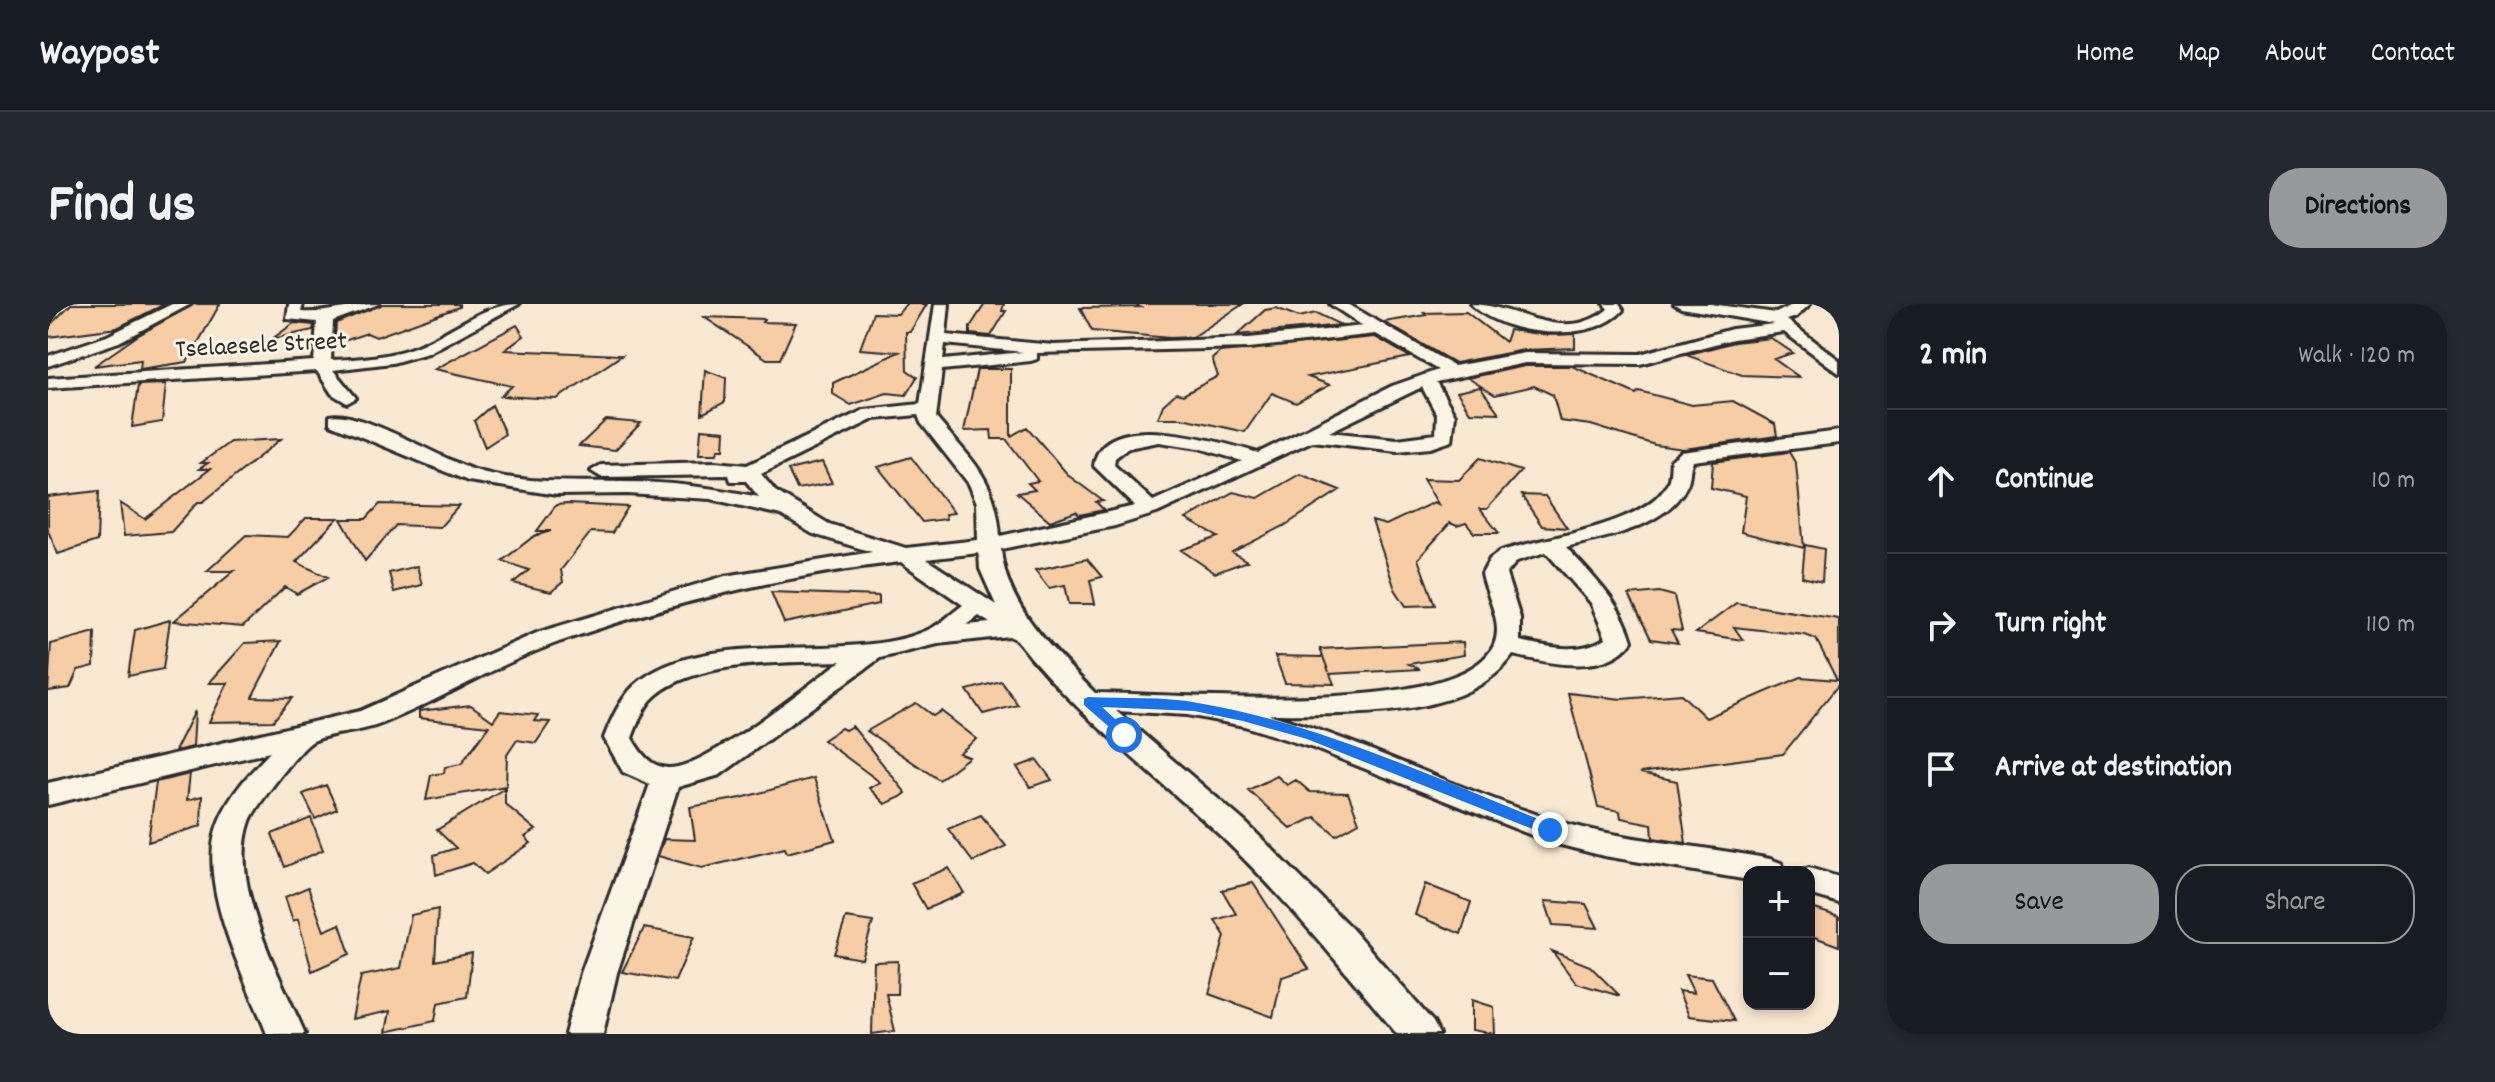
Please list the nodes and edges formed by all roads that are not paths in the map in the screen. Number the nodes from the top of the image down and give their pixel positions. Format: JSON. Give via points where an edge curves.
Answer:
{"nodes":[{"id":1,"x":184,"y":304,"type":"edge"},
{"id":2,"x":296,"y":304,"type":"edge"},
{"id":3,"x":372,"y":304,"type":"edge"},
{"id":4,"x":512,"y":304,"type":"edge"},
{"id":5,"x":942,"y":304,"type":"edge"},
{"id":6,"x":1337,"y":304,"type":"edge"},
{"id":7,"x":1478,"y":304,"type":"edge"},
{"id":8,"x":1611,"y":304,"type":"edge"},
{"id":9,"x":1681,"y":304,"type":"edge"},
{"id":10,"x":1803,"y":304,"type":"edge"},
{"id":11,"x":326,"y":318,"type":"junction"},
{"id":12,"x":1790,"y":328,"type":"junction"},
{"id":13,"x":1377,"y":329,"type":"junction"},
{"id":14,"x":1839,"y":342,"type":"edge"},
{"id":15,"x":1054,"y":350,"type":"junction"},
{"id":16,"x":938,"y":352,"type":"junction"},
{"id":17,"x":48,"y":361,"type":"edge"},
{"id":18,"x":323,"y":363,"type":"junction"},
{"id":19,"x":1839,"y":368,"type":"edge"},
{"id":20,"x":1451,"y":371,"type":"junction"},
{"id":21,"x":1426,"y":379,"type":"junction"},
{"id":22,"x":48,"y":383,"type":"edge"},
{"id":23,"x":347,"y":398,"type":"dead end"},
{"id":24,"x":927,"y":409,"type":"junction"},
{"id":25,"x":336,"y":420,"type":"dead end"},
{"id":26,"x":1307,"y":435,"type":"junction"},
{"id":27,"x":1839,"y":437,"type":"edge"},
{"id":28,"x":1260,"y":460,"type":"junction"},
{"id":29,"x":748,"y":471,"type":"junction"},
{"id":30,"x":630,"y":479,"type":"junction"},
{"id":31,"x":711,"y":493,"type":"junction"},
{"id":32,"x":1150,"y":509,"type":"junction"},
{"id":33,"x":788,"y":510,"type":"junction"},
{"id":34,"x":1551,"y":544,"type":"junction"},
{"id":35,"x":989,"y":545,"type":"junction"},
{"id":36,"x":905,"y":555,"type":"junction"},
{"id":37,"x":977,"y":606,"type":"junction"},
{"id":38,"x":1021,"y":633,"type":"junction"},
{"id":39,"x":937,"y":636,"type":"junction"},
{"id":40,"x":1507,"y":646,"type":"junction"},
{"id":41,"x":871,"y":652,"type":"junction"},
{"id":42,"x":1088,"y":702,"type":"junction"},
{"id":43,"x":1194,"y":706,"type":"junction"},
{"id":44,"x":300,"y":736,"type":"junction"},
{"id":45,"x":666,"y":779,"type":"junction"},
{"id":46,"x":48,"y":794,"type":"edge"},
{"id":47,"x":1743,"y":868,"type":"edge"},
{"id":48,"x":1815,"y":883,"type":"edge"},
{"id":49,"x":1839,"y":890,"type":"edge"},
{"id":50,"x":286,"y":1034,"type":"edge"},
{"id":51,"x":584,"y":1034,"type":"edge"},
{"id":52,"x":1420,"y":1034,"type":"edge"}],
"edges":[{"from":1,"to":17,"type":"street","via":[[113,339]]},
{"from":2,"to":11,"type":"street","via":[[292,316]]},
{"from":3,"to":11,"type":"street"},
{"from":4,"to":18,"type":"street","name":"Tselaesele Street","via":[[409,354],[356,364]]},
{"from":5,"to":16,"type":"street"},
{"from":6,"to":13,"type":"street"},
{"from":7,"to":8,"type":"street","via":[[1507,319],[1565,327],[1608,319],[1616,310]]},
{"from":9,"to":12,"type":"street"},
{"from":10,"to":12,"type":"street","via":[[1791,314]]},
{"from":11,"to":18,"type":"street","via":[[319,341]]},
{"from":12,"to":14,"type":"street"},
{"from":12,"to":19,"type":"street"},
{"from":12,"to":20,"type":"street","via":[[1732,334],[1640,359],[1525,358]]},
{"from":13,"to":15,"type":"street","via":[[1249,343]]},
{"from":13,"to":20,"type":"street"},
{"from":15,"to":16,"type":"street"},
{"from":15,"to":16,"type":"street","via":[[1002,361]]},
{"from":16,"to":24,"type":"street"},
{"from":18,"to":22,"type":"street","name":"Tselaesele Street"},
{"from":18,"to":23,"type":"street","via":[[328,380]]},
{"from":20,"to":21,"type":"street"},
{"from":21,"to":26,"type":"street"},
{"from":21,"to":26,"type":"street","via":[[1446,415],[1445,437],[1437,441],[1415,445]]},
{"from":24,"to":29,"type":"street","via":[[870,414]]},
{"from":24,"to":35,"type":"street","via":[[932,429],[979,483],[987,503]]},
{"from":25,"to":30,"type":"street","via":[[480,477],[557,489]]},
{"from":26,"to":28,"type":"street"},
{"from":27,"to":34,"type":"street","via":[[1688,456],[1681,460],[1684,475],[1674,494],[1618,527]]},
{"from":28,"to":32,"type":"street"},
{"from":28,"to":32,"type":"street","via":[[1186,440],[1139,439],[1115,446],[1104,466]]},
{"from":29,"to":30,"type":"street","via":[[715,468]]},
{"from":29,"to":31,"type":"street"},
{"from":29,"to":33,"type":"street"},
{"from":30,"to":31,"type":"street"},
{"from":31,"to":33,"type":"street"},
{"from":32,"to":35,"type":"street","via":[[1053,535]]},
{"from":33,"to":36,"type":"street","via":[[821,529]]},
{"from":34,"to":40,"type":"street","via":[[1525,549],[1498,564],[1495,584],[1510,630]]},
{"from":34,"to":40,"type":"street","via":[[1603,603],[1619,641],[1592,656],[1562,657]]},
{"from":35,"to":36,"type":"street"},
{"from":35,"to":38,"type":"street","via":[[999,591]]},
{"from":36,"to":37,"type":"street"},
{"from":36,"to":44,"type":"street","via":[[733,581],[645,605],[548,637],[367,719]]},
{"from":37,"to":38,"type":"street"},
{"from":37,"to":39,"type":"street"},
{"from":38,"to":39,"type":"street"},
{"from":38,"to":42,"type":"street"},
{"from":39,"to":41,"type":"street"},
{"from":40,"to":43,"type":"street","via":[[1490,666],[1435,694]]},
{"from":41,"to":45,"type":"street","via":[[732,755],[710,768]]},
{"from":41,"to":45,"type":"street","via":[[709,664],[648,688],[626,716],[618,738],[633,765]]},
{"from":42,"to":43,"type":"street"},
{"from":42,"to":52,"type":"street","via":[[1235,831],[1340,939]]},
{"from":43,"to":47,"type":"street","via":[[1312,736],[1550,830],[1611,846]]},
{"from":44,"to":46,"type":"street"},
{"from":44,"to":50,"type":"street","via":[[243,806],[229,843],[232,894]]},
{"from":45,"to":51,"type":"street","via":[[599,973]]},
{"from":48,"to":49,"type":"street"}]}
